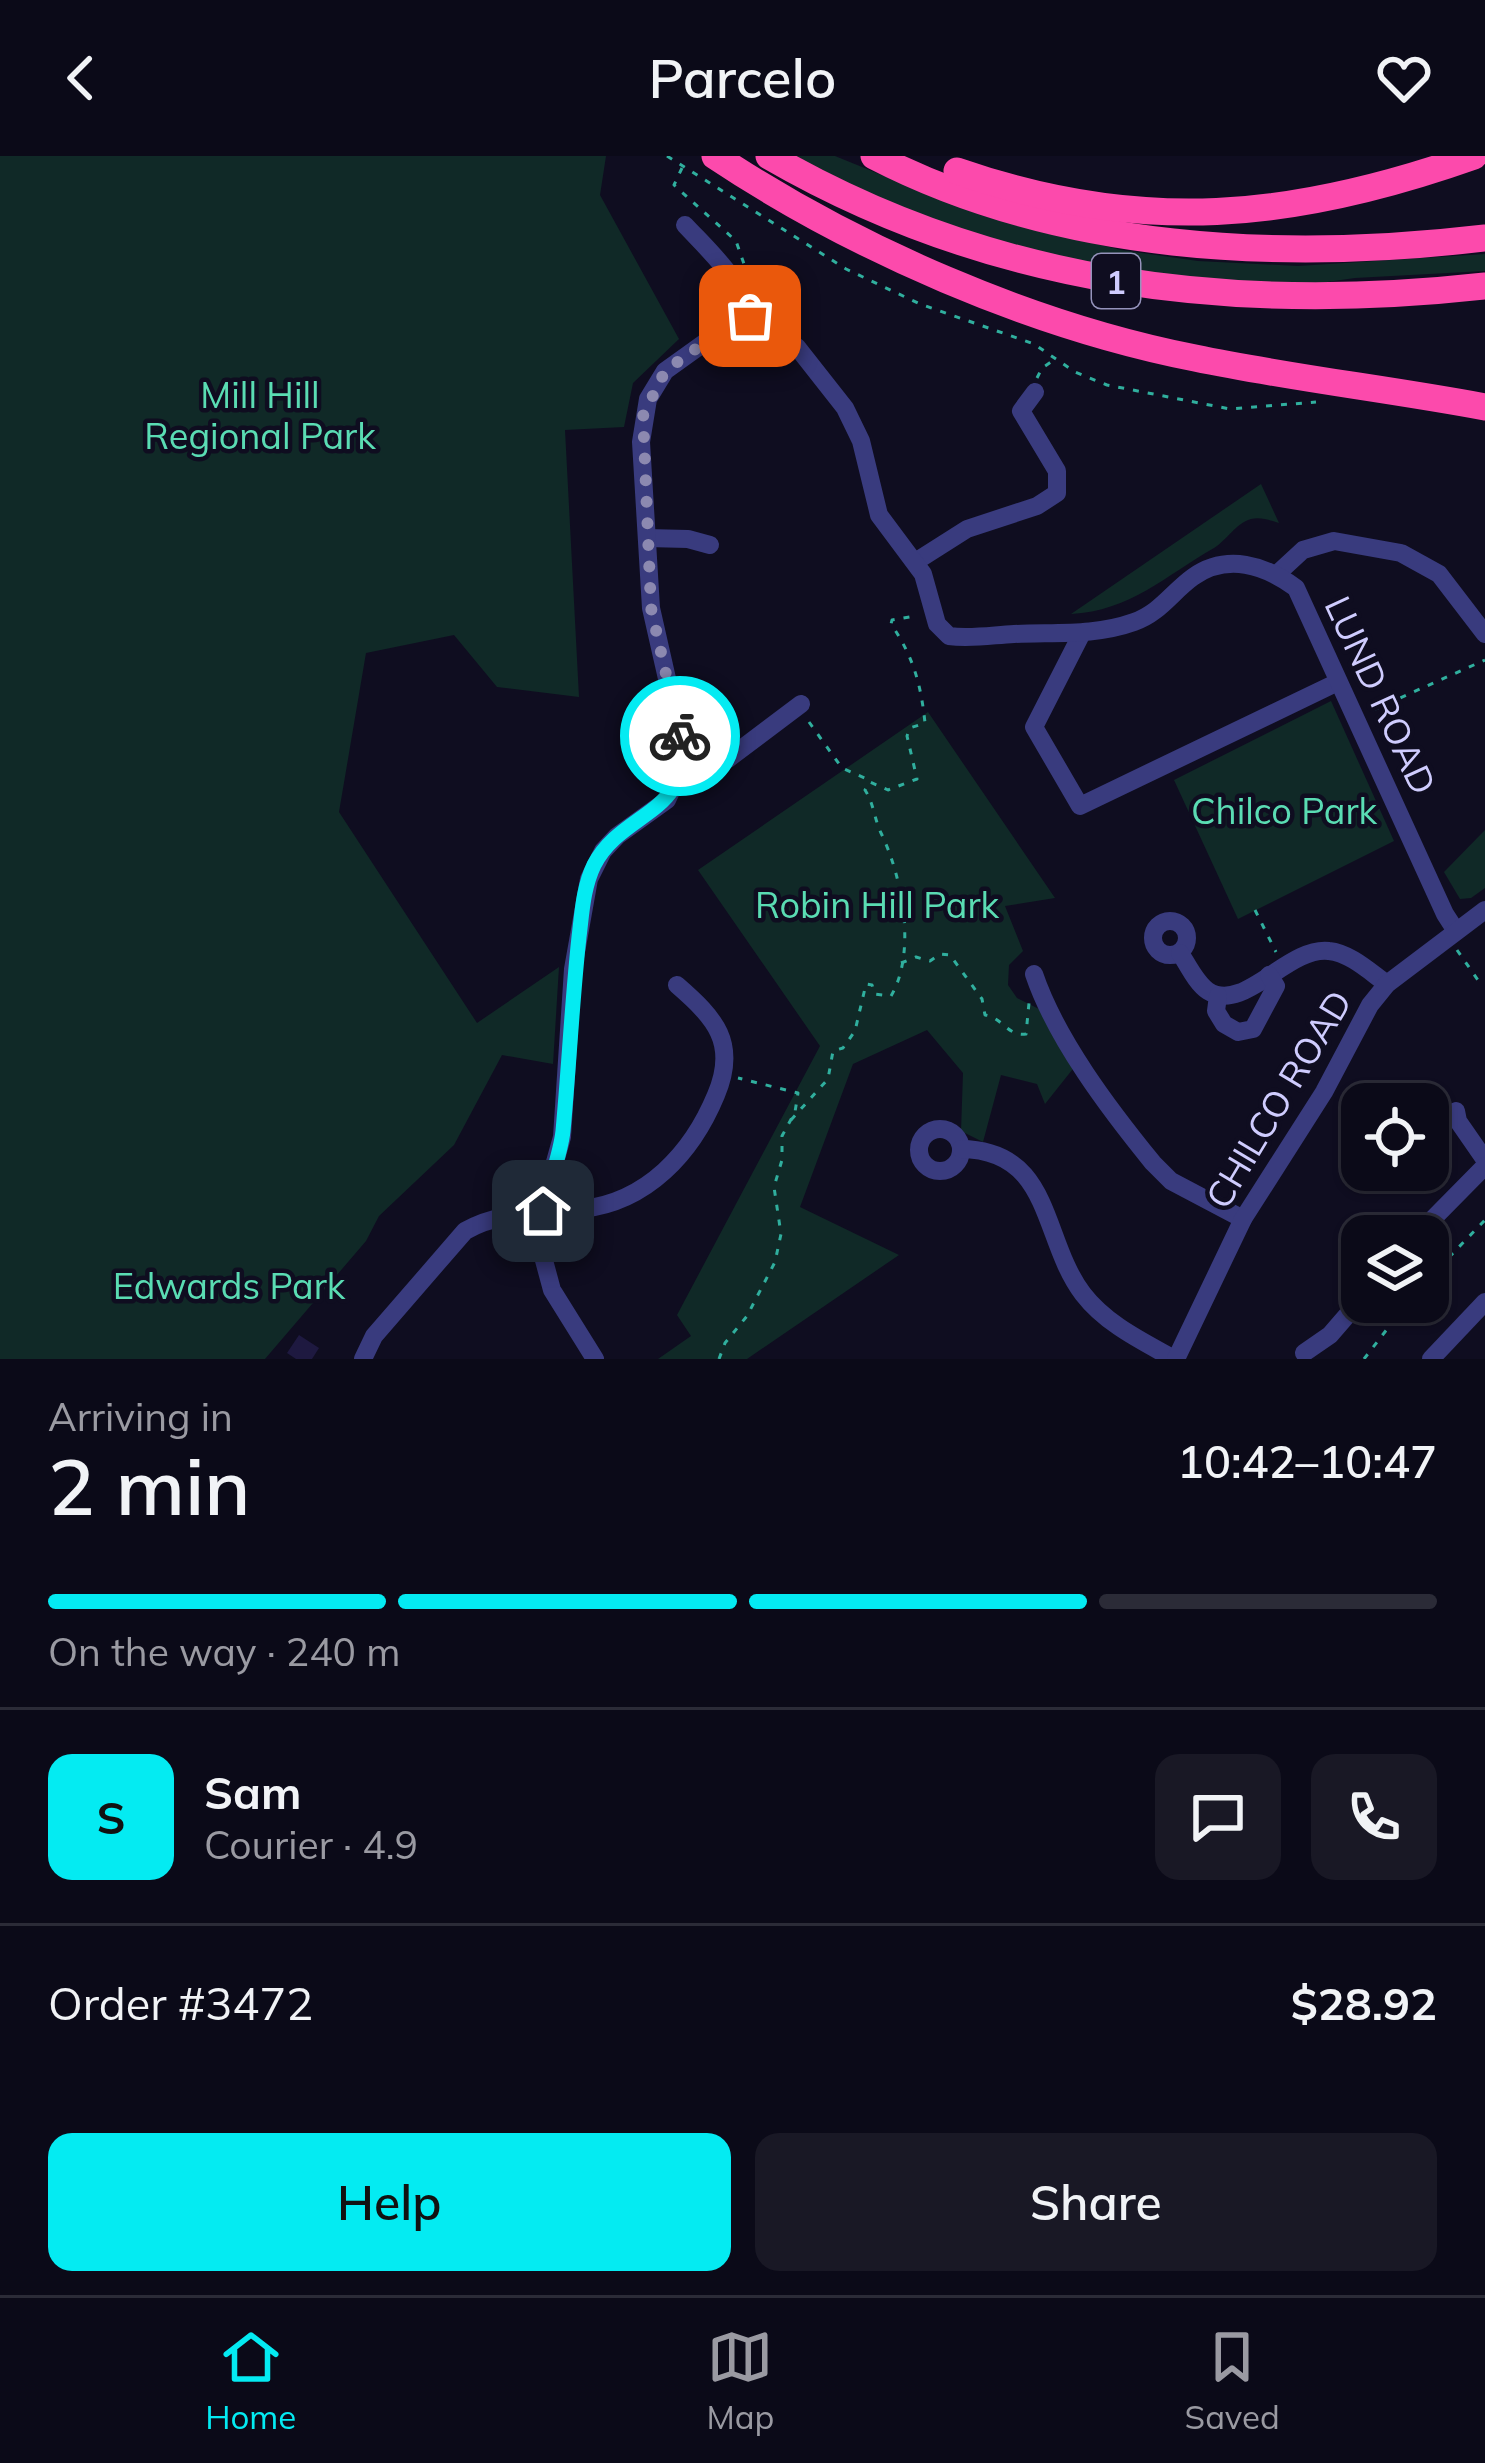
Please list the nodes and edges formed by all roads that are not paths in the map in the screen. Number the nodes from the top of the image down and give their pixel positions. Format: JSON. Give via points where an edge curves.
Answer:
{"nodes":[{"id":1,"x":715,"y":156,"type":"edge"},
{"id":2,"x":769,"y":156,"type":"edge"},
{"id":3,"x":874,"y":156,"type":"edge"},
{"id":4,"x":915,"y":156,"type":"edge"},
{"id":5,"x":1474,"y":156,"type":"edge"},
{"id":6,"x":685,"y":225,"type":"dead end"},
{"id":7,"x":1485,"y":238,"type":"edge"},
{"id":8,"x":1485,"y":286,"type":"edge"},
{"id":9,"x":751,"y":326,"type":"junction"},
{"id":10,"x":1396,"y":389,"type":"junction"},
{"id":11,"x":1035,"y":392,"type":"road end"},
{"id":12,"x":1485,"y":394,"type":"edge"},
{"id":13,"x":1485,"y":407,"type":"edge"},
{"id":14,"x":647,"y":538,"type":"junction"},
{"id":15,"x":710,"y":545,"type":"dead end"},
{"id":16,"x":915,"y":562,"type":"junction"},
{"id":17,"x":1277,"y":574,"type":"junction"},
{"id":18,"x":1082,"y":633,"type":"junction"},
{"id":19,"x":1485,"y":634,"type":"edge"},
{"id":20,"x":1339,"y":682,"type":"junction"},
{"id":21,"x":800,"y":704,"type":"road end"},
{"id":22,"x":682,"y":768,"type":"junction"},
{"id":23,"x":1485,"y":910,"type":"edge"},
{"id":24,"x":1452,"y":934,"type":"junction"},
{"id":25,"x":1180,"y":953,"type":"dead end"},
{"id":26,"x":1276,"y":970,"type":"junction"},
{"id":27,"x":1034,"y":974,"type":"dead end"},
{"id":28,"x":1387,"y":984,"type":"junction"},
{"id":29,"x":677,"y":985,"type":"dead end"},
{"id":30,"x":1218,"y":995,"type":"junction"},
{"id":31,"x":1456,"y":1111,"type":"dead end"},
{"id":32,"x":961,"y":1149,"type":"dead end"},
{"id":33,"x":1485,"y":1163,"type":"edge"},
{"id":34,"x":543,"y":1211,"type":"junction"},
{"id":35,"x":1436,"y":1215,"type":"edge"},
{"id":36,"x":1243,"y":1219,"type":"junction"},
{"id":37,"x":1485,"y":1302,"type":"edge"},
{"id":38,"x":1341,"y":1322,"type":"edge"},
{"id":39,"x":1304,"y":1353,"type":"dead end"},
{"id":40,"x":363,"y":1359,"type":"edge"},
{"id":41,"x":596,"y":1359,"type":"edge"},
{"id":42,"x":1175,"y":1359,"type":"edge"},
{"id":43,"x":1431,"y":1359,"type":"edge"}],
"edges":[{"from":1,"to":10,"type":"highway","via":[[835,230],[1099,334],[1191,358]]},
{"from":2,"to":8,"type":"highway","number":"1","via":[[905,222],[1088,277],[1280,298]]},
{"from":3,"to":7,"type":"highway","number":"1","via":[[1012,208],[1158,240],[1318,250]]},
{"from":4,"to":5,"type":"highway","via":[[1072,201],[1196,213],[1333,199]]},
{"from":6,"to":9,"type":"street","via":[[724,267]]},
{"from":9,"to":14,"type":"street","via":[[718,333],[655,386],[641,430]]},
{"from":9,"to":16,"type":"street","via":[[797,347],[832,386],[861,441],[878,514]]},
{"from":10,"to":12,"type":"highway"},
{"from":10,"to":13,"type":"highway"},
{"from":11,"to":16,"type":"street","via":[[1021,411],[1057,471],[1057,493],[967,529]]},
{"from":14,"to":15,"type":"street"},
{"from":14,"to":22,"type":"street","via":[[653,627]]},
{"from":16,"to":18,"type":"street","name":"LUND ROAD","via":[[937,624],[950,636]]},
{"from":17,"to":18,"type":"street","name":"LUND ROAD","via":[[1233,563],[1210,568],[1138,621]]},
{"from":17,"to":19,"type":"street","via":[[1303,550],[1334,541],[1401,553],[1439,574]]},
{"from":17,"to":20,"type":"street","name":"LUND ROAD","via":[[1295,588]]},
{"from":18,"to":20,"type":"street","via":[[1034,727],[1080,806]]},
{"from":20,"to":24,"type":"street","name":"LUND ROAD"},
{"from":21,"to":22,"type":"street","via":[[728,759]]},
{"from":22,"to":34,"type":"street","via":[[667,800],[617,836],[589,879],[573,968],[562,1137]]},
{"from":23,"to":24,"type":"street","name":"CHILCO ROAD"},
{"from":24,"to":28,"type":"street","name":"CHILCO ROAD"},
{"from":25,"to":30,"type":"street"},
{"from":26,"to":28,"type":"street","via":[[1328,951]]},
{"from":26,"to":30,"type":"street","via":[[1243,992]]},
{"from":26,"to":30,"type":"street","via":[[1253,1029],[1224,1024]]},
{"from":27,"to":36,"type":"street","via":[[1059,1031],[1153,1163]]},
{"from":28,"to":36,"type":"street","name":"CHILCO ROAD"},
{"from":29,"to":34,"type":"street","via":[[708,1012],[725,1053],[724,1076],[697,1133],[640,1190],[587,1209]]},
{"from":31,"to":33,"type":"street"},
{"from":32,"to":42,"type":"street","via":[[995,1153],[1027,1177],[1084,1296]]},
{"from":33,"to":35,"type":"street"},
{"from":34,"to":40,"type":"street","via":[[484,1220],[465,1232]]},
{"from":34,"to":41,"type":"street","via":[[552,1290]]},
{"from":36,"to":42,"type":"street","name":"CHILCO ROAD"},
{"from":37,"to":43,"type":"street"},
{"from":38,"to":39,"type":"street"}]}
